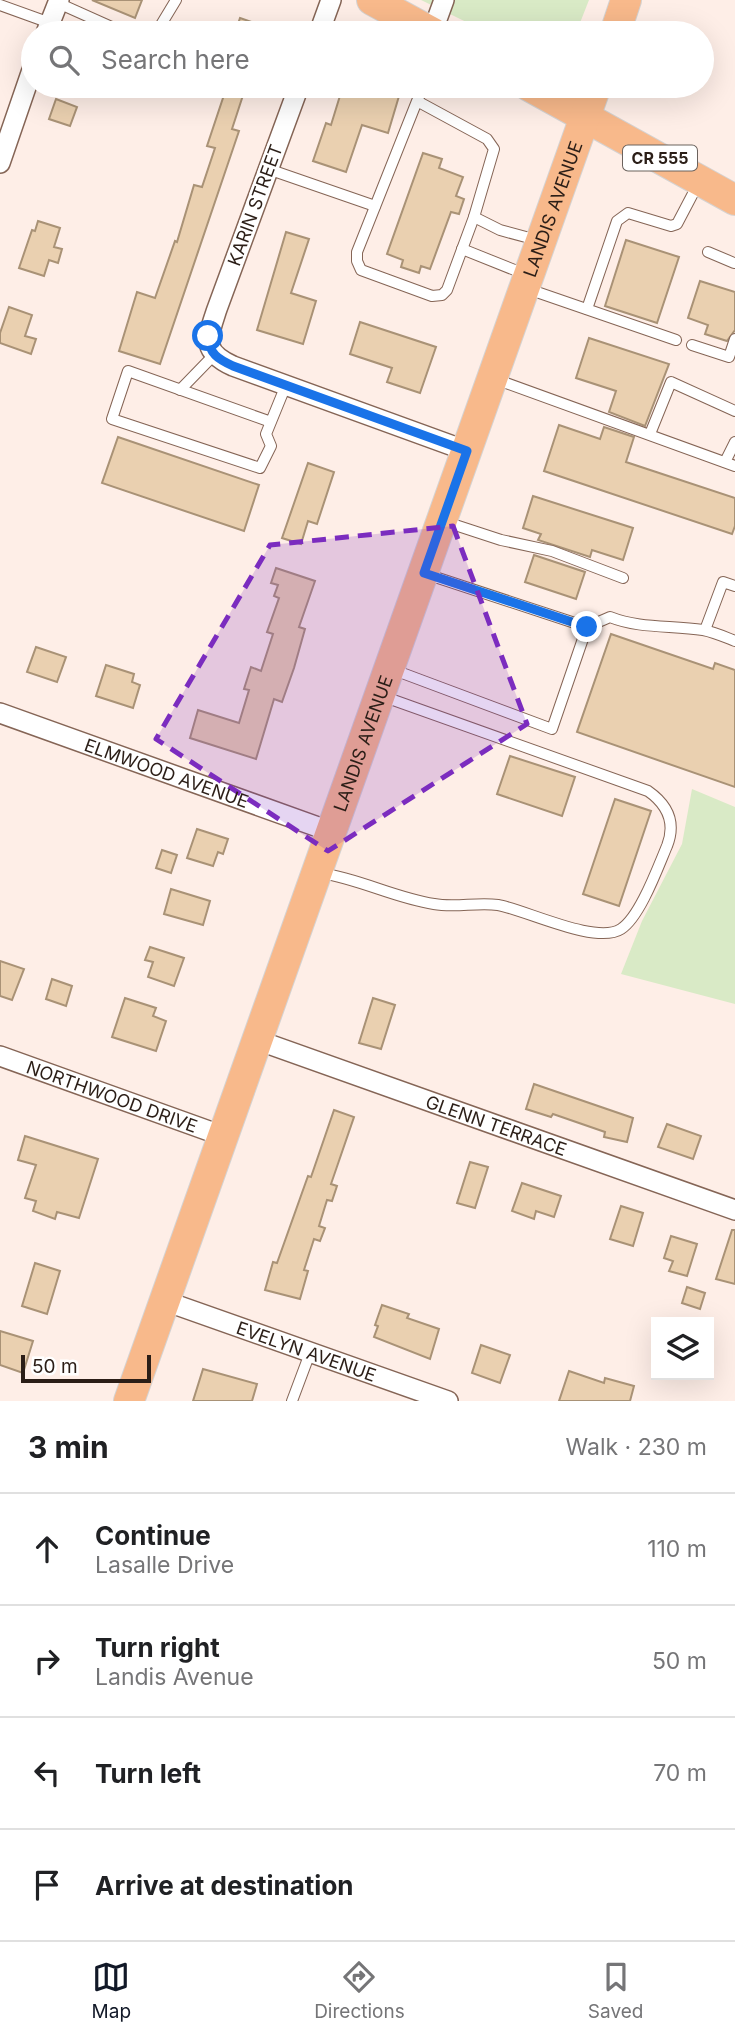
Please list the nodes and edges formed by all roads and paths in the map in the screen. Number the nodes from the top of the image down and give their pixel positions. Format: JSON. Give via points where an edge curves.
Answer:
{"nodes":[{"id":1,"x":176,"y":0,"type":"edge"},
{"id":2,"x":331,"y":0,"type":"edge"},
{"id":3,"x":372,"y":0,"type":"edge"},
{"id":4,"x":444,"y":0,"type":"edge"},
{"id":5,"x":626,"y":0,"type":"edge"},
{"id":6,"x":58,"y":1,"type":"edge"},
{"id":7,"x":0,"y":5,"type":"edge"},
{"id":8,"x":33,"y":21,"type":"edge"},
{"id":9,"x":51,"y":21,"type":"edge"},
{"id":10,"x":100,"y":21,"type":"edge"},
{"id":11,"x":163,"y":21,"type":"edge"},
{"id":12,"x":323,"y":21,"type":"edge"},
{"id":13,"x":410,"y":21,"type":"edge"},
{"id":14,"x":436,"y":21,"type":"edge"},
{"id":15,"x":619,"y":21,"type":"edge"},
{"id":16,"x":22,"y":98,"type":"edge"},
{"id":17,"x":295,"y":98,"type":"edge"},
{"id":18,"x":418,"y":98,"type":"edge"},
{"id":19,"x":551,"y":98,"type":"edge"},
{"id":20,"x":592,"y":98,"type":"edge"},
{"id":21,"x":417,"y":101,"type":"junction"},
{"id":22,"x":585,"y":117,"type":"junction"},
{"id":23,"x":0,"y":163,"type":"edge"},
{"id":24,"x":268,"y":169,"type":"junction"},
{"id":25,"x":700,"y":181,"type":"junction"},
{"id":26,"x":735,"y":200,"type":"edge"},
{"id":27,"x":375,"y":206,"type":"junction"},
{"id":28,"x":474,"y":217,"type":"junction"},
{"id":29,"x":541,"y":241,"type":"junction"},
{"id":30,"x":462,"y":249,"type":"junction"},
{"id":31,"x":708,"y":252,"type":"dead end"},
{"id":32,"x":735,"y":262,"type":"edge"},
{"id":33,"x":527,"y":282,"type":"junction"},
{"id":34,"x":587,"y":309,"type":"junction"},
{"id":35,"x":735,"y":339,"type":"edge"},
{"id":36,"x":676,"y":340,"type":"dead end"},
{"id":37,"x":692,"y":345,"type":"dead end"},
{"id":38,"x":214,"y":355,"type":"junction"},
{"id":39,"x":493,"y":378,"type":"junction"},
{"id":40,"x":286,"y":385,"type":"junction"},
{"id":41,"x":180,"y":390,"type":"junction"},
{"id":42,"x":735,"y":411,"type":"edge"},
{"id":43,"x":271,"y":422,"type":"junction"},
{"id":44,"x":650,"y":434,"type":"junction"},
{"id":45,"x":735,"y":442,"type":"edge"},
{"id":46,"x":467,"y":451,"type":"junction"},
{"id":47,"x":730,"y":464,"type":"edge"},
{"id":48,"x":442,"y":521,"type":"junction"},
{"id":49,"x":424,"y":573,"type":"junction"},
{"id":50,"x":623,"y":579,"type":"dead end"},
{"id":51,"x":735,"y":586,"type":"edge"},
{"id":52,"x":587,"y":627,"type":"junction"},
{"id":53,"x":705,"y":630,"type":"junction"},
{"id":54,"x":735,"y":641,"type":"edge"},
{"id":55,"x":385,"y":682,"type":"junction"},
{"id":56,"x":0,"y":713,"type":"edge"},
{"id":57,"x":331,"y":832,"type":"junction"},
{"id":58,"x":317,"y":872,"type":"junction"},
{"id":59,"x":257,"y":1040,"type":"junction"},
{"id":60,"x":0,"y":1056,"type":"edge"},
{"id":61,"x":223,"y":1136,"type":"junction"},
{"id":62,"x":735,"y":1210,"type":"edge"},
{"id":63,"x":164,"y":1301,"type":"junction"},
{"id":64,"x":310,"y":1353,"type":"junction"},
{"id":65,"x":129,"y":1401,"type":"edge"},
{"id":66,"x":292,"y":1401,"type":"edge"},
{"id":67,"x":449,"y":1401,"type":"edge"}],
"edges":[{"from":1,"to":11,"type":"lane"},
{"from":2,"to":12,"type":"street"},
{"from":3,"to":13,"type":"main road"},
{"from":4,"to":14,"type":"street"},
{"from":5,"to":15,"type":"main road"},
{"from":6,"to":9,"type":"street"},
{"from":6,"to":10,"type":"lane"},
{"from":7,"to":8,"type":"lane"},
{"from":16,"to":23,"type":"street"},
{"from":17,"to":24,"type":"street","name":"KARIN STREET"},
{"from":18,"to":21,"type":"lane"},
{"from":19,"to":22,"type":"main road"},
{"from":20,"to":22,"type":"main road","name":"LANDIS AVENUE"},
{"from":21,"to":27,"type":"lane"},
{"from":21,"to":28,"type":"lane","via":[[492,142],[494,156]]},
{"from":22,"to":25,"type":"main road","number":"CR 555"},
{"from":22,"to":29,"type":"main road","name":"LANDIS AVENUE"},
{"from":24,"to":27,"type":"lane"},
{"from":24,"to":38,"type":"street","name":"KARIN STREET","via":[[208,336]]},
{"from":25,"to":26,"type":"main road","number":"CR 555"},
{"from":25,"to":34,"type":"lane","via":[[677,224],[628,213],[617,221]]},
{"from":27,"to":30,"type":"lane","via":[[357,251],[361,270],[432,296],[442,295]]},
{"from":28,"to":29,"type":"lane"},
{"from":28,"to":30,"type":"lane"},
{"from":29,"to":33,"type":"main road","name":"LANDIS AVENUE"},
{"from":30,"to":33,"type":"lane"},
{"from":31,"to":32,"type":"lane"},
{"from":33,"to":34,"type":"lane"},
{"from":33,"to":39,"type":"main road","name":"LANDIS AVENUE"},
{"from":34,"to":36,"type":"lane"},
{"from":35,"to":37,"type":"lane","via":[[729,357]]},
{"from":38,"to":40,"type":"street"},
{"from":38,"to":41,"type":"lane"},
{"from":39,"to":44,"type":"lane"},
{"from":39,"to":46,"type":"main road","name":"LANDIS AVENUE"},
{"from":40,"to":43,"type":"lane"},
{"from":40,"to":46,"type":"street"},
{"from":41,"to":43,"type":"lane"},
{"from":41,"to":43,"type":"lane","via":[[128,371],[112,419],[260,468],[271,446],[266,434]]},
{"from":42,"to":44,"type":"lane","via":[[671,382]]},
{"from":44,"to":47,"type":"lane"},
{"from":45,"to":47,"type":"lane"},
{"from":46,"to":48,"type":"main road","name":"LANDIS AVENUE"},
{"from":48,"to":49,"type":"main road","name":"LANDIS AVENUE"},
{"from":48,"to":50,"type":"lane","via":[[552,551]]},
{"from":49,"to":52,"type":"lane"},
{"from":49,"to":55,"type":"main road","name":"LANDIS AVENUE"},
{"from":51,"to":53,"type":"lane","via":[[723,582]]},
{"from":52,"to":53,"type":"lane","via":[[610,617],[655,627]]},
{"from":52,"to":55,"type":"lane","via":[[552,729]]},
{"from":53,"to":54,"type":"lane"},
{"from":55,"to":57,"type":"main road","name":"LANDIS AVENUE"},
{"from":55,"to":58,"type":"lane","via":[[648,792],[667,809],[669,841],[637,910],[621,929],[604,933],[586,932],[496,905],[434,904],[349,877]]},
{"from":56,"to":57,"type":"street","name":"ELMWOOD AVENUE"},
{"from":57,"to":58,"type":"main road","name":"LANDIS AVENUE"},
{"from":58,"to":59,"type":"main road","name":"LANDIS AVENUE"},
{"from":59,"to":61,"type":"main road","name":"LANDIS AVENUE"},
{"from":59,"to":62,"type":"street","name":"GLENN TERRACE"},
{"from":60,"to":61,"type":"street","name":"NORTHWOOD DRIVE"},
{"from":61,"to":63,"type":"main road","name":"LANDIS AVENUE"},
{"from":63,"to":64,"type":"street","name":"EVELYN AVENUE"},
{"from":63,"to":65,"type":"main road","name":"LANDIS AVENUE"},
{"from":64,"to":66,"type":"lane"},
{"from":64,"to":67,"type":"street","name":"EVELYN AVENUE"}]}
